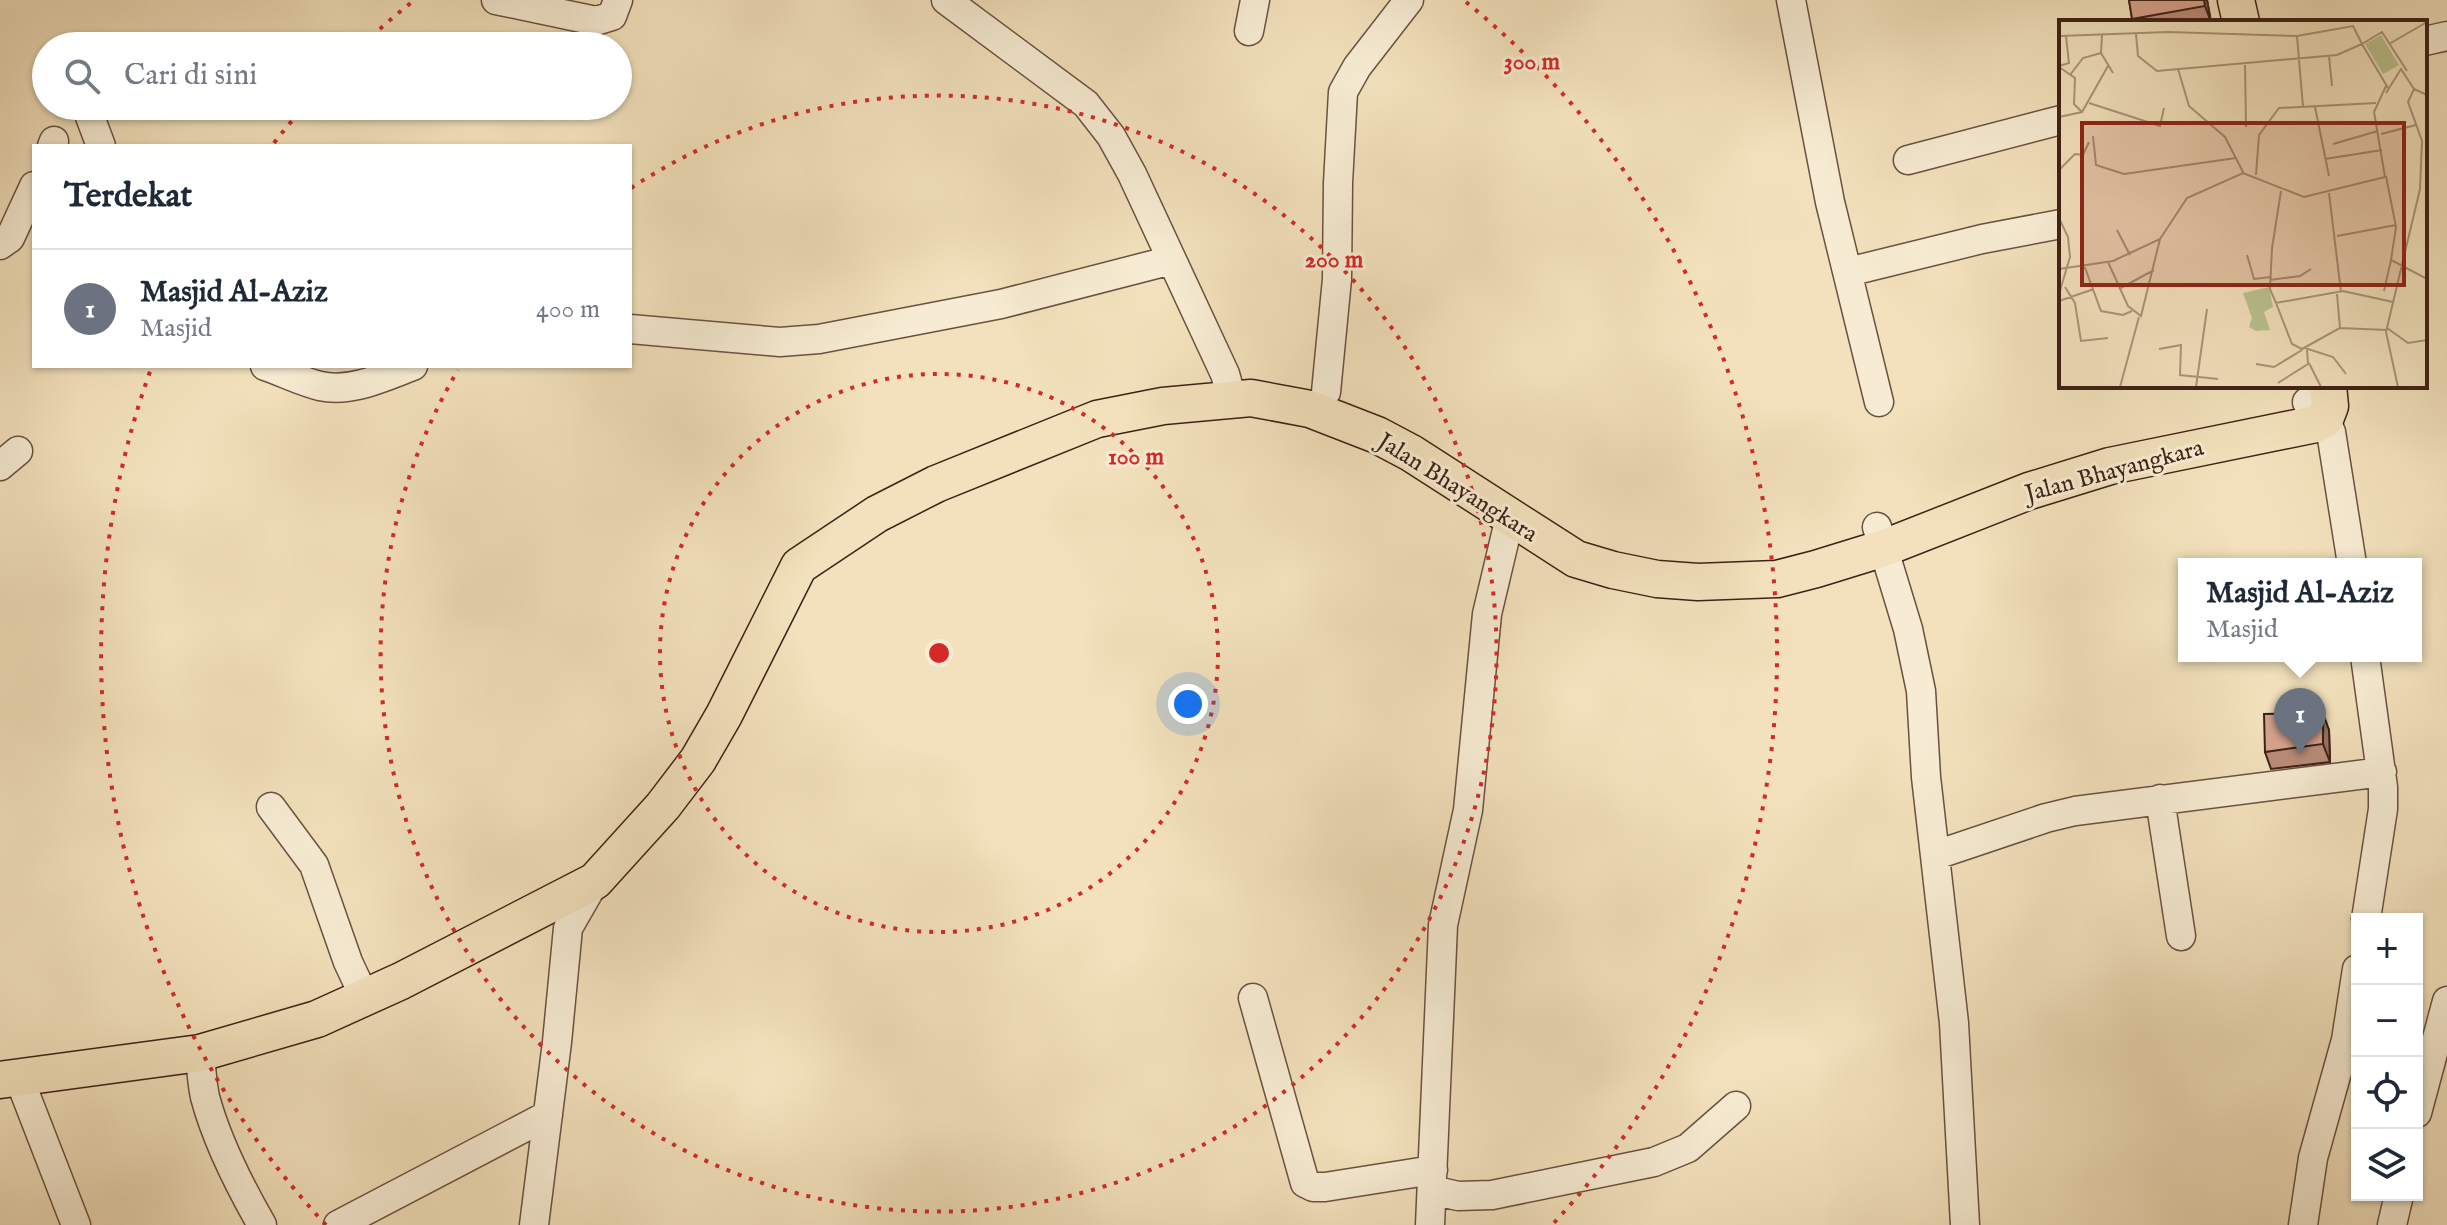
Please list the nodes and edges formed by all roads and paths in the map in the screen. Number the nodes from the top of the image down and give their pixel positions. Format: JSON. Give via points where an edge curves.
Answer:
{"nodes":[{"id":1,"x":496,"y":0,"type":"edge"},
{"id":2,"x":618,"y":0,"type":"edge"},
{"id":3,"x":946,"y":0,"type":"edge"},
{"id":4,"x":1255,"y":0,"type":"edge"},
{"id":5,"x":1409,"y":0,"type":"edge"},
{"id":6,"x":1791,"y":0,"type":"edge"},
{"id":7,"x":2236,"y":0,"type":"edge"},
{"id":8,"x":2257,"y":0,"type":"edge"},
{"id":9,"x":2241,"y":20,"type":"edge"},
{"id":10,"x":2261,"y":20,"type":"edge"},
{"id":11,"x":1249,"y":31,"type":"dead end"},
{"id":12,"x":2447,"y":36,"type":"edge"},
{"id":13,"x":2427,"y":41,"type":"edge"},
{"id":14,"x":91,"y":120,"type":"edge"},
{"id":15,"x":2059,"y":121,"type":"edge"},
{"id":16,"x":100,"y":144,"type":"edge"},
{"id":17,"x":1908,"y":160,"type":"dead end"},
{"id":18,"x":32,"y":190,"type":"edge"},
{"id":19,"x":2059,"y":224,"type":"edge"},
{"id":20,"x":0,"y":245,"type":"edge"},
{"id":21,"x":1172,"y":260,"type":"junction"},
{"id":22,"x":1848,"y":272,"type":"junction"},
{"id":23,"x":632,"y":329,"type":"edge"},
{"id":24,"x":270,"y":368,"type":"edge"},
{"id":25,"x":408,"y":368,"type":"edge"},
{"id":26,"x":1228,"y":386,"type":"junction"},
{"id":27,"x":1326,"y":392,"type":"junction"},
{"id":28,"x":2317,"y":398,"type":"edge"},
{"id":29,"x":1879,"y":402,"type":"dead end"},
{"id":30,"x":1510,"y":517,"type":"junction"},
{"id":31,"x":1880,"y":537,"type":"junction"},
{"id":32,"x":2351,"y":558,"type":"edge"},
{"id":33,"x":2366,"y":662,"type":"edge"},
{"id":34,"x":2382,"y":772,"type":"junction"},
{"id":35,"x":2160,"y":799,"type":"junction"},
{"id":36,"x":271,"y":807,"type":"dead end"},
{"id":37,"x":1936,"y":855,"type":"junction"},
{"id":38,"x":595,"y":881,"type":"junction"},
{"id":39,"x":2367,"y":913,"type":"edge"},
{"id":40,"x":2181,"y":936,"type":"dead end"},
{"id":41,"x":364,"y":996,"type":"junction"},
{"id":42,"x":1253,"y":998,"type":"dead end"},
{"id":43,"x":2447,"y":1001,"type":"edge"},
{"id":44,"x":2351,"y":1048,"type":"edge"},
{"id":45,"x":200,"y":1053,"type":"junction"},
{"id":46,"x":9,"y":1079,"type":"edge"},
{"id":47,"x":2430,"y":1079,"type":"edge"},
{"id":48,"x":1736,"y":1106,"type":"dead end"},
{"id":49,"x":548,"y":1115,"type":"junction"},
{"id":50,"x":1433,"y":1180,"type":"junction"},
{"id":51,"x":2398,"y":1201,"type":"edge"},
{"id":52,"x":76,"y":1225,"type":"edge"},
{"id":53,"x":262,"y":1225,"type":"edge"},
{"id":54,"x":338,"y":1225,"type":"edge"},
{"id":55,"x":534,"y":1225,"type":"edge"},
{"id":56,"x":1430,"y":1225,"type":"edge"},
{"id":57,"x":1965,"y":1225,"type":"edge"},
{"id":58,"x":2303,"y":1225,"type":"edge"},
{"id":59,"x":2392,"y":1225,"type":"edge"}],
"edges":[{"from":1,"to":2,"type":"street","via":[[596,21],[612,16]]},
{"from":3,"to":21,"type":"street","via":[[1086,104],[1111,136]]},
{"from":4,"to":11,"type":"street"},
{"from":5,"to":27,"type":"street","via":[[1343,92],[1337,279]]},
{"from":6,"to":22,"type":"street"},
{"from":7,"to":9,"type":"main road"},
{"from":8,"to":10,"type":"main road"},
{"from":12,"to":13,"type":"street"},
{"from":14,"to":16,"type":"street"},
{"from":15,"to":17,"type":"street"},
{"from":18,"to":20,"type":"street","via":[[10,238]]},
{"from":19,"to":22,"type":"street"},
{"from":21,"to":23,"type":"street","via":[[1001,304],[819,339],[780,342]]},
{"from":21,"to":26,"type":"street"},
{"from":22,"to":29,"type":"street"},
{"from":24,"to":25,"type":"street","via":[[320,386],[342,387]]},
{"from":26,"to":27,"type":"main road","name":"Jalan Bhayangkara","via":[[1251,376]]},
{"from":26,"to":30,"type":"main road","name":"Jalan Bhayangkara","via":[[1251,398],[1310,409],[1377,435]]},
{"from":26,"to":38,"type":"main road","name":"Jalan Bhayangkara","via":[[1097,419],[936,484],[877,514],[799,566],[698,760]]},
{"from":27,"to":31,"type":"main road","name":"Jalan Bhayangkara","via":[[1390,417],[1557,523],[1642,556],[1772,556]]},
{"from":28,"to":31,"type":"main road","name":"Jalan Bhayangkara","via":[[2292,413],[2191,430],[1983,483]]},
{"from":28,"to":32,"type":"street","via":[[2331,432]]},
{"from":30,"to":31,"type":"main road","name":"Jalan Bhayangkara","via":[[1576,559],[1628,573],[1698,582],[1777,579]]},
{"from":30,"to":50,"type":"street","via":[[1487,614],[1468,810],[1443,925]]},
{"from":31,"to":37,"type":"street","via":[[1919,677]]},
{"from":33,"to":34,"type":"street"},
{"from":34,"to":35,"type":"street"},
{"from":34,"to":39,"type":"street","via":[[2383,809]]},
{"from":35,"to":37,"type":"street","via":[[2046,818]]},
{"from":35,"to":40,"type":"street"},
{"from":36,"to":41,"type":"street","via":[[314,865]]},
{"from":37,"to":57,"type":"street","via":[[1954,1023]]},
{"from":38,"to":41,"type":"main road"},
{"from":38,"to":49,"type":"street","via":[[568,928]]},
{"from":41,"to":45,"type":"main road","via":[[317,1019]]},
{"from":42,"to":50,"type":"street","via":[[1305,1183],[1325,1187]]},
{"from":43,"to":47,"type":"street"},
{"from":44,"to":58,"type":"street","via":[[2313,1158]]},
{"from":45,"to":46,"type":"main road"},
{"from":45,"to":53,"type":"street","via":[[204,1095],[216,1130]]},
{"from":46,"to":52,"type":"street"},
{"from":48,"to":50,"type":"street","via":[[1688,1148],[1654,1162],[1492,1195],[1458,1196]]},
{"from":49,"to":54,"type":"street"},
{"from":49,"to":55,"type":"street"},
{"from":50,"to":56,"type":"street"},
{"from":51,"to":59,"type":"street"}]}
